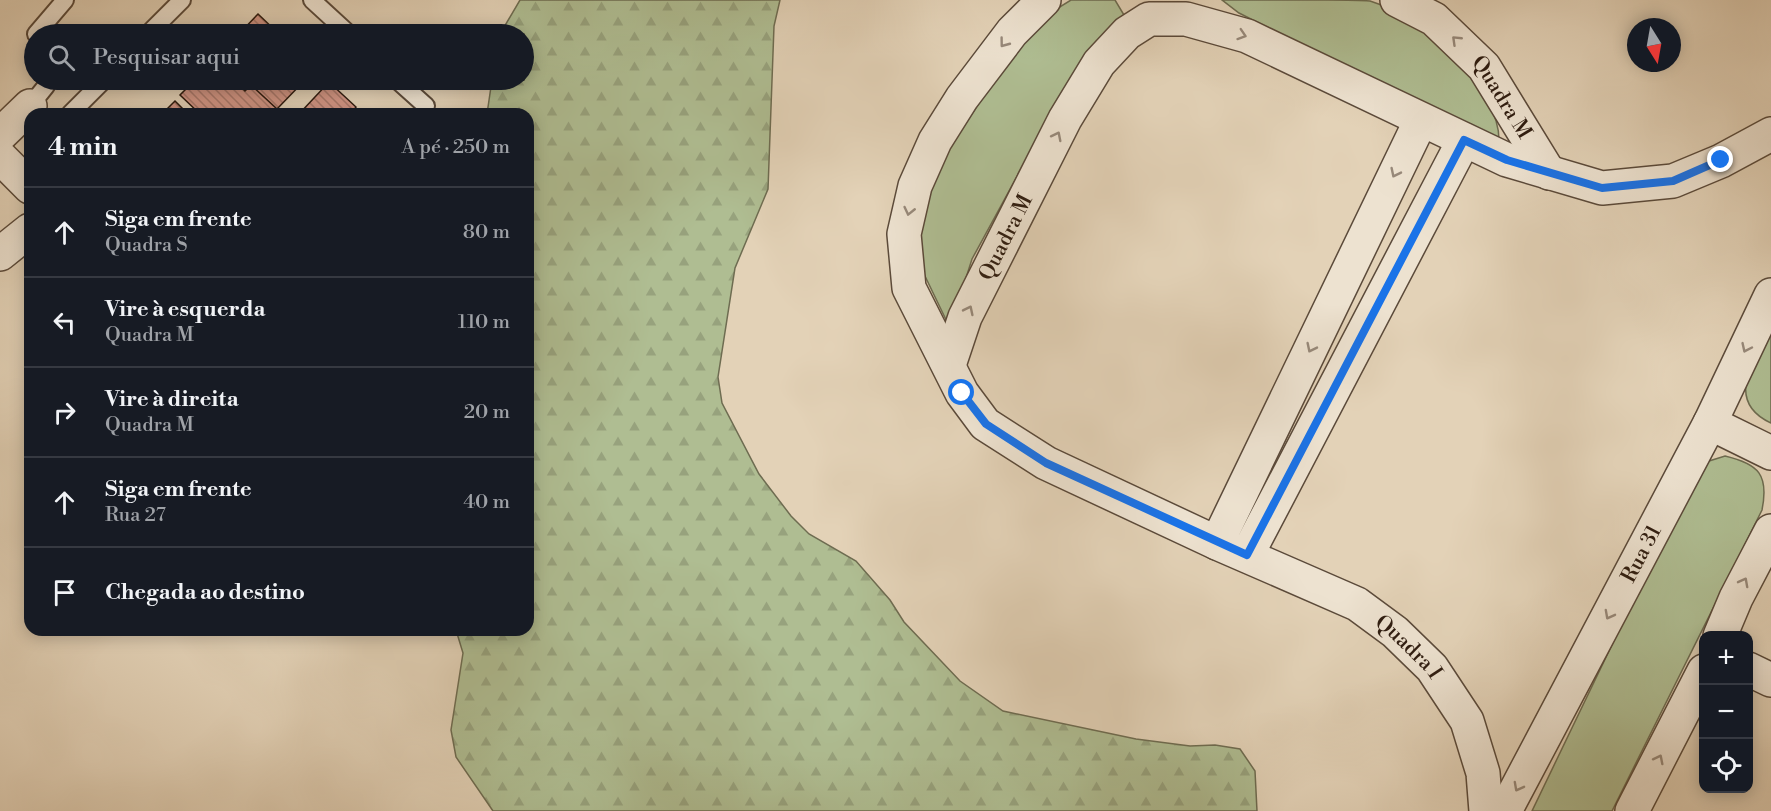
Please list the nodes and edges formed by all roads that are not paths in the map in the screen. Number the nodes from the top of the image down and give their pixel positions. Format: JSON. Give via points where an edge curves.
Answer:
{"nodes":[{"id":1,"x":65,"y":0,"type":"edge"},
{"id":2,"x":182,"y":0,"type":"edge"},
{"id":3,"x":312,"y":0,"type":"edge"},
{"id":4,"x":1044,"y":0,"type":"edge"},
{"id":5,"x":1397,"y":0,"type":"edge"},
{"id":6,"x":1185,"y":10,"type":"edge"},
{"id":7,"x":46,"y":24,"type":"edge"},
{"id":8,"x":158,"y":24,"type":"edge"},
{"id":9,"x":338,"y":24,"type":"edge"},
{"id":10,"x":94,"y":90,"type":"edge"},
{"id":11,"x":408,"y":90,"type":"edge"},
{"id":12,"x":39,"y":93,"type":"edge"},
{"id":13,"x":426,"y":106,"type":"dead end"},
{"id":14,"x":25,"y":108,"type":"edge"},
{"id":15,"x":76,"y":108,"type":"edge"},
{"id":16,"x":24,"y":109,"type":"edge"},
{"id":17,"x":1421,"y":120,"type":"junction"},
{"id":18,"x":1771,"y":134,"type":"edge"},
{"id":19,"x":0,"y":135,"type":"edge"},
{"id":20,"x":1464,"y":140,"type":"junction"},
{"id":21,"x":1549,"y":173,"type":"junction"},
{"id":22,"x":24,"y":235,"type":"edge"},
{"id":23,"x":0,"y":255,"type":"edge"},
{"id":24,"x":1771,"y":295,"type":"edge"},
{"id":25,"x":949,"y":365,"type":"junction"},
{"id":26,"x":1710,"y":423,"type":"junction"},
{"id":27,"x":1771,"y":453,"type":"edge"},
{"id":28,"x":1771,"y":531,"type":"edge"},
{"id":29,"x":1217,"y":543,"type":"junction"},
{"id":30,"x":1247,"y":555,"type":"junction"},
{"id":31,"x":1722,"y":631,"type":"edge"},
{"id":32,"x":1753,"y":671,"type":"edge"},
{"id":33,"x":1771,"y":680,"type":"edge"},
{"id":34,"x":1699,"y":681,"type":"edge"},
{"id":35,"x":1486,"y":811,"type":"edge"},
{"id":36,"x":1505,"y":811,"type":"edge"},
{"id":37,"x":1632,"y":811,"type":"edge"}],
"edges":[{"from":1,"to":7,"type":"lane"},
{"from":2,"to":8,"type":"lane"},
{"from":3,"to":9,"type":"lane"},
{"from":4,"to":25,"type":"street","one_way":true,"via":[[1012,32],[962,98],[935,141],[915,186],[904,234],[909,288]]},
{"from":21,"to":5,"type":"street","name":"Quadra M","one_way":true,"via":[[1484,67],[1434,19]]},
{"from":6,"to":17,"type":"street","name":"Quadra M","one_way":true},
{"from":25,"to":6,"type":"street","name":"Quadra M","one_way":true,"via":[[965,317],[1065,119],[1099,63],[1126,33],[1149,19]]},
{"from":10,"to":15,"type":"lane"},
{"from":11,"to":13,"type":"lane"},
{"from":12,"to":14,"type":"street"},
{"from":16,"to":19,"type":"street"},
{"from":17,"to":20,"type":"street","name":"Quadra M"},
{"from":17,"to":29,"type":"street","one_way":true},
{"from":18,"to":21,"type":"street","via":[[1673,181],[1602,188]]},
{"from":20,"to":21,"type":"street","name":"Quadra M","via":[[1507,160]]},
{"from":20,"to":30,"type":"street"},
{"from":22,"to":23,"type":"street"},
{"from":24,"to":26,"type":"street","name":"Rua 31","one_way":true},
{"from":25,"to":29,"type":"street","name":"Quadra I","via":[[962,393],[986,424],[1046,463]]},
{"from":26,"to":27,"type":"street"},
{"from":26,"to":36,"type":"street","name":"Rua 31","one_way":true},
{"from":31,"to":28,"type":"street","one_way":true},
{"from":29,"to":30,"type":"street","name":"Quadra I"},
{"from":30,"to":35,"type":"street","name":"Quadra I","via":[[1357,604],[1395,632],[1432,668],[1467,721],[1483,773]]},
{"from":32,"to":33,"type":"street"},
{"from":37,"to":34,"type":"street","one_way":true}]}
